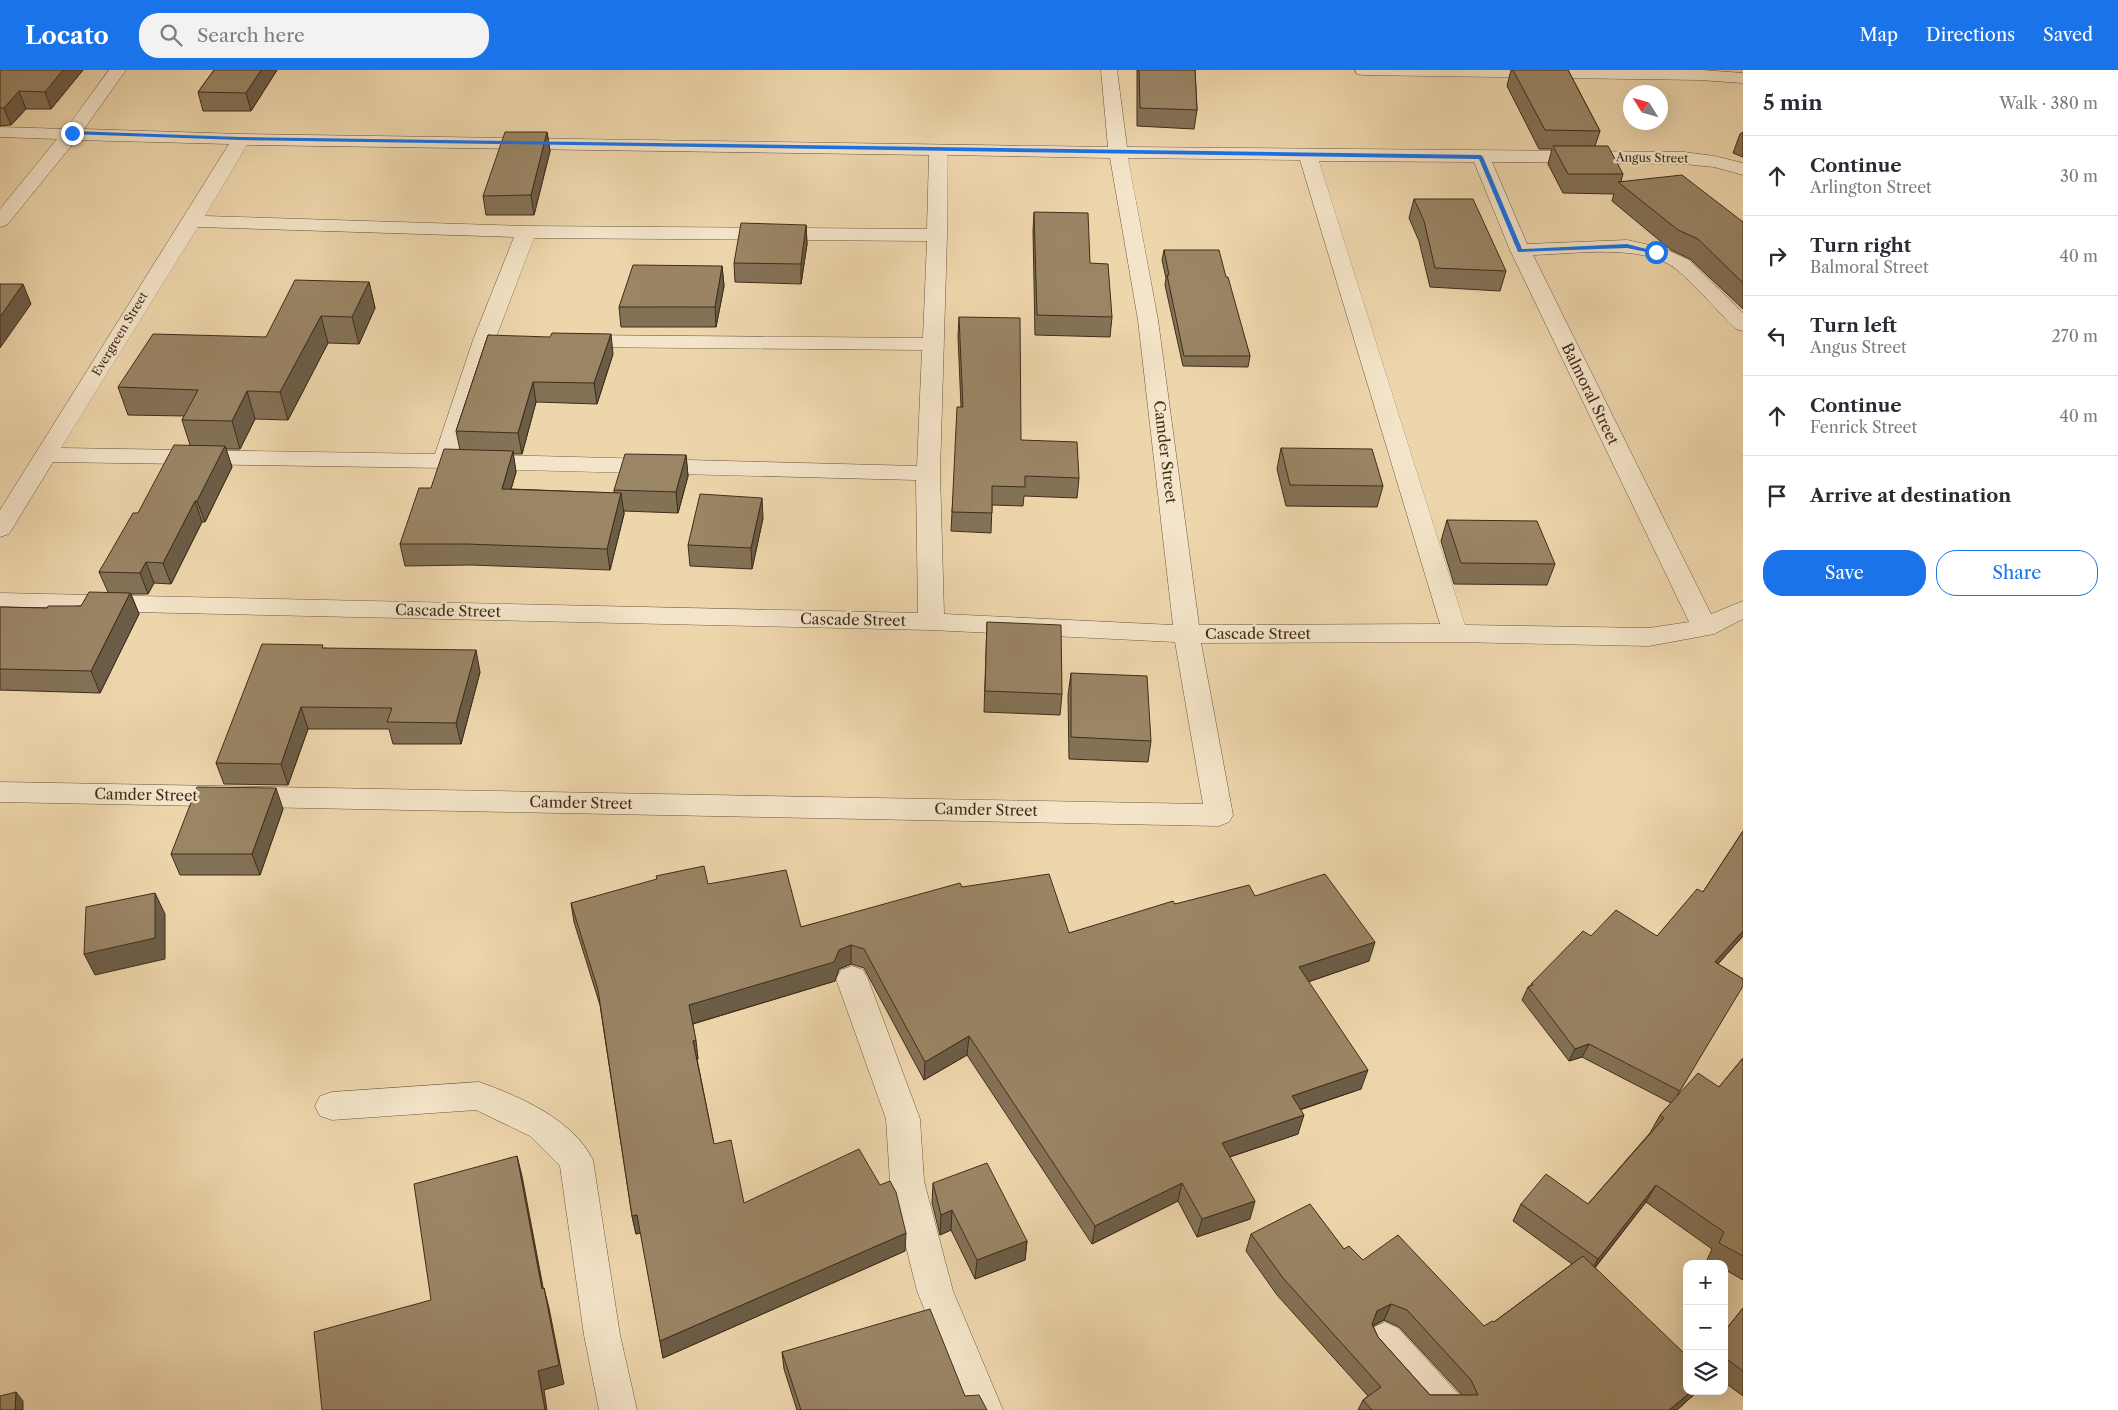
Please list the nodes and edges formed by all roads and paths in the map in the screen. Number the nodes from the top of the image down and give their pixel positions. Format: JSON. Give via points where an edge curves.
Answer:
{"nodes":[{"id":1,"x":118,"y":70,"type":"edge"},
{"id":2,"x":1109,"y":70,"type":"edge"},
{"id":3,"x":1363,"y":70,"type":"edge"},
{"id":4,"x":1743,"y":78,"type":"edge"},
{"id":5,"x":0,"y":132,"type":"edge"},
{"id":6,"x":72,"y":133,"type":"junction"},
{"id":7,"x":240,"y":139,"type":"junction"},
{"id":8,"x":938,"y":149,"type":"junction"},
{"id":9,"x":1118,"y":152,"type":"junction"},
{"id":10,"x":1308,"y":155,"type":"junction"},
{"id":11,"x":1481,"y":157,"type":"junction"},
{"id":12,"x":1743,"y":169,"type":"edge"},
{"id":13,"x":0,"y":221,"type":"edge"},
{"id":14,"x":192,"y":221,"type":"junction"},
{"id":15,"x":526,"y":232,"type":"junction"},
{"id":16,"x":938,"y":236,"type":"junction"},
{"id":17,"x":1520,"y":250,"type":"junction"},
{"id":18,"x":1743,"y":326,"type":"edge"},
{"id":19,"x":554,"y":341,"type":"edge"},
{"id":20,"x":933,"y":344,"type":"junction"},
{"id":21,"x":47,"y":455,"type":"junction"},
{"id":22,"x":444,"y":460,"type":"junction"},
{"id":23,"x":928,"y":474,"type":"junction"},
{"id":24,"x":0,"y":529,"type":"edge"},
{"id":25,"x":0,"y":601,"type":"edge"},
{"id":26,"x":1743,"y":609,"type":"edge"},
{"id":27,"x":931,"y":622,"type":"junction"},
{"id":28,"x":1705,"y":628,"type":"junction"},
{"id":29,"x":1455,"y":633,"type":"junction"},
{"id":30,"x":1188,"y":634,"type":"junction"},
{"id":31,"x":0,"y":792,"type":"edge"},
{"id":32,"x":852,"y":979,"type":"dead end"},
{"id":33,"x":332,"y":1106,"type":"dead end"},
{"id":34,"x":1385,"y":1340,"type":"dead end"},
{"id":35,"x":618,"y":1410,"type":"edge"},
{"id":36,"x":984,"y":1410,"type":"edge"},
{"id":37,"x":1448,"y":1410,"type":"edge"}],
"edges":[{"from":1,"to":6,"type":"street"},
{"from":2,"to":9,"type":"street","name":"Camder Street"},
{"from":3,"to":4,"type":"street"},
{"from":5,"to":6,"type":"street","name":"Angus Street"},
{"from":6,"to":7,"type":"street","name":"Angus Street"},
{"from":6,"to":13,"type":"street"},
{"from":7,"to":8,"type":"street","name":"Angus Street"},
{"from":7,"to":14,"type":"street","name":"Evergreen Street"},
{"from":8,"to":9,"type":"street","name":"Angus Street"},
{"from":8,"to":16,"type":"street"},
{"from":9,"to":10,"type":"street","name":"Angus Street"},
{"from":9,"to":30,"type":"street","name":"Camder Street","via":[[1148,320]]},
{"from":10,"to":11,"type":"street","name":"Angus Street"},
{"from":10,"to":29,"type":"street"},
{"from":11,"to":12,"type":"street","name":"Angus Street","via":[[1684,158],[1720,162]]},
{"from":11,"to":17,"type":"street","name":"Balmoral Street"},
{"from":14,"to":15,"type":"street"},
{"from":14,"to":21,"type":"street","name":"Evergreen Street"},
{"from":15,"to":16,"type":"street"},
{"from":15,"to":22,"type":"street","via":[[494,340]]},
{"from":16,"to":20,"type":"street"},
{"from":17,"to":18,"type":"street","via":[[1627,246],[1656,252],[1682,264]]},
{"from":17,"to":28,"type":"street","name":"Balmoral Street"},
{"from":19,"to":20,"type":"street"},
{"from":20,"to":23,"type":"street"},
{"from":21,"to":22,"type":"street"},
{"from":21,"to":24,"type":"street","name":"Evergreen Street"},
{"from":22,"to":23,"type":"street"},
{"from":23,"to":27,"type":"street"},
{"from":25,"to":27,"type":"street","name":"Cascade Street"},
{"from":26,"to":28,"type":"street","name":"Cascade Street"},
{"from":27,"to":30,"type":"street","name":"Cascade Street"},
{"from":28,"to":29,"type":"street","name":"Cascade Street","via":[[1650,637]]},
{"from":29,"to":30,"type":"street","name":"Cascade Street"},
{"from":30,"to":31,"type":"street","name":"Camder Street","via":[[1219,815]]},
{"from":32,"to":36,"type":"street","via":[[903,1119],[907,1181],[935,1291]]},
{"from":33,"to":35,"type":"street","via":[[479,1096],[542,1126],[576,1160],[602,1335]]},
{"from":34,"to":37,"type":"street"}]}
